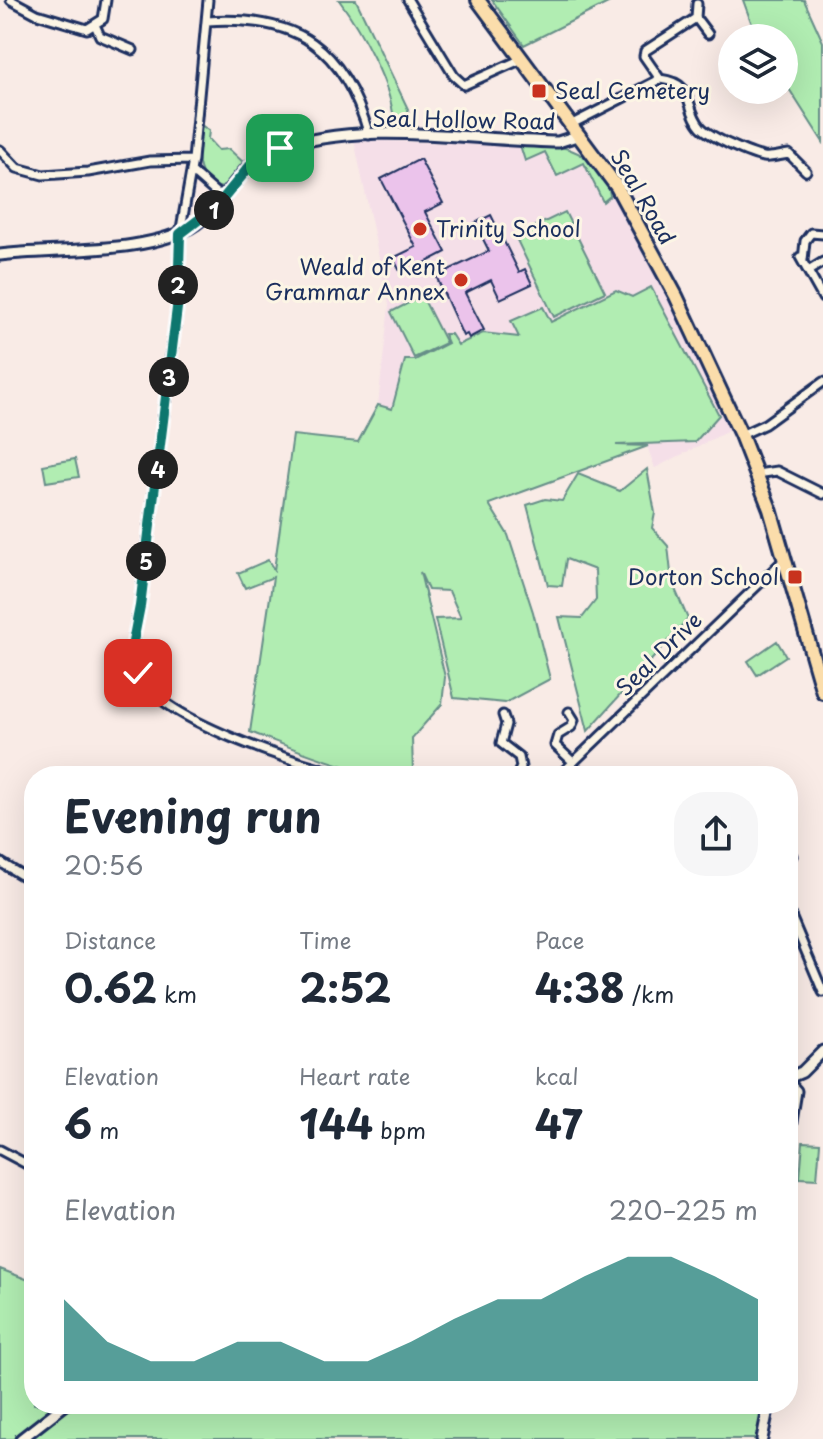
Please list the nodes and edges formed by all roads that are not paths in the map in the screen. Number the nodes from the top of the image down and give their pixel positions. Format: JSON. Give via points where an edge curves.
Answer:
{"nodes":[{"id":1,"x":11,"y":0,"type":"edge"},
{"id":2,"x":106,"y":0,"type":"edge"},
{"id":3,"x":208,"y":0,"type":"edge"},
{"id":4,"x":408,"y":0,"type":"edge"},
{"id":5,"x":478,"y":0,"type":"edge"},
{"id":6,"x":697,"y":4,"type":"dead end"},
{"id":7,"x":696,"y":18,"type":"junction"},
{"id":8,"x":207,"y":21,"type":"junction"},
{"id":9,"x":96,"y":27,"type":"junction"},
{"id":10,"x":708,"y":34,"type":"dead end"},
{"id":11,"x":133,"y":50,"type":"dead end"},
{"id":12,"x":524,"y":58,"type":"junction"},
{"id":13,"x":660,"y":79,"type":"junction"},
{"id":14,"x":576,"y":130,"type":"junction"},
{"id":15,"x":369,"y":135,"type":"junction"},
{"id":16,"x":0,"y":150,"type":"edge"},
{"id":17,"x":193,"y":160,"type":"junction"},
{"id":18,"x":191,"y":171,"type":"junction"},
{"id":19,"x":806,"y":171,"type":"dead end"},
{"id":20,"x":224,"y":200,"type":"junction"},
{"id":21,"x":180,"y":234,"type":"junction"},
{"id":22,"x":823,"y":234,"type":"edge"},
{"id":23,"x":0,"y":255,"type":"edge"},
{"id":24,"x":823,"y":262,"type":"edge"},
{"id":25,"x":810,"y":270,"type":"junction"},
{"id":26,"x":823,"y":298,"type":"edge"},
{"id":27,"x":823,"y":382,"type":"edge"},
{"id":28,"x":741,"y":435,"type":"junction"},
{"id":29,"x":757,"y":474,"type":"junction"},
{"id":30,"x":823,"y":494,"type":"edge"},
{"id":31,"x":785,"y":559,"type":"junction"},
{"id":32,"x":823,"y":692,"type":"edge"},
{"id":33,"x":569,"y":712,"type":"dead end"},
{"id":34,"x":503,"y":715,"type":"dead end"},
{"id":35,"x":573,"y":762,"type":"junction"},
{"id":36,"x":314,"y":766,"type":"edge"},
{"id":37,"x":521,"y":766,"type":"edge"},
{"id":38,"x":569,"y":766,"type":"edge"},
{"id":39,"x":0,"y":862,"type":"edge"},
{"id":40,"x":24,"y":877,"type":"edge"},
{"id":41,"x":798,"y":933,"type":"edge"},
{"id":42,"x":823,"y":992,"type":"edge"},
{"id":43,"x":823,"y":1051,"type":"edge"},
{"id":44,"x":802,"y":1072,"type":"junction"},
{"id":45,"x":798,"y":1074,"type":"edge"},
{"id":46,"x":798,"y":1085,"type":"edge"},
{"id":47,"x":0,"y":1150,"type":"edge"},
{"id":48,"x":24,"y":1163,"type":"edge"},
{"id":49,"x":53,"y":1414,"type":"edge"},
{"id":50,"x":767,"y":1414,"type":"edge"},
{"id":51,"x":21,"y":1439,"type":"edge"},
{"id":52,"x":762,"y":1439,"type":"edge"}],
"edges":[{"from":1,"to":9,"type":"street","via":[[74,27]]},
{"from":2,"to":9,"type":"street"},
{"from":3,"to":8,"type":"street"},
{"from":4,"to":12,"type":"street","via":[[464,85]]},
{"from":5,"to":12,"type":"highway","name":"Seal Road"},
{"from":6,"to":7,"type":"street"},
{"from":7,"to":10,"type":"street"},
{"from":7,"to":13,"type":"street","via":[[645,51]]},
{"from":8,"to":15,"type":"street","via":[[273,24],[315,45],[347,78]]},
{"from":8,"to":17,"type":"street"},
{"from":9,"to":11,"type":"street","via":[[100,36]]},
{"from":12,"to":14,"type":"highway","name":"Seal Road"},
{"from":13,"to":14,"type":"street"},
{"from":13,"to":19,"type":"street","via":[[683,87],[700,126],[709,134],[736,150],[760,156],[789,154]]},
{"from":14,"to":15,"type":"main road","name":"Seal Hollow Road","via":[[558,142]]},
{"from":14,"to":28,"type":"highway","name":"Seal Road","via":[[617,187],[665,274]]},
{"from":15,"to":20,"type":"main road","name":"Seal Hollow Road","via":[[269,152],[254,161]]},
{"from":16,"to":17,"type":"street","via":[[17,168],[43,175]]},
{"from":17,"to":18,"type":"street"},
{"from":18,"to":20,"type":"street"},
{"from":18,"to":21,"type":"street"},
{"from":20,"to":21,"type":"main road","name":"Seal Hollow Road"},
{"from":21,"to":23,"type":"main road","name":"Seal Hollow Road","via":[[136,245]]},
{"from":21,"to":36,"type":"street","via":[[178,300],[132,647],[138,673],[158,699],[259,750]]},
{"from":22,"to":25,"type":"street","via":[[811,233],[805,241],[802,258]]},
{"from":24,"to":25,"type":"street"},
{"from":25,"to":26,"type":"street"},
{"from":27,"to":28,"type":"street"},
{"from":28,"to":29,"type":"highway","name":"Seal Road"},
{"from":29,"to":30,"type":"street","via":[[778,471]]},
{"from":29,"to":31,"type":"highway","name":"Seal Road"},
{"from":31,"to":32,"type":"highway","name":"Seal Road"},
{"from":31,"to":35,"type":"street","name":"Seal Drive"},
{"from":33,"to":35,"type":"street","via":[[574,720],[555,745]]},
{"from":34,"to":37,"type":"street","via":[[501,743],[519,757]]},
{"from":35,"to":38,"type":"street","name":"Seal Drive"},
{"from":39,"to":40,"type":"street"},
{"from":41,"to":42,"type":"street"},
{"from":43,"to":44,"type":"main road"},
{"from":44,"to":45,"type":"main road"},
{"from":44,"to":46,"type":"street"},
{"from":47,"to":48,"type":"street"},
{"from":49,"to":51,"type":"main road"},
{"from":50,"to":52,"type":"main road"}]}
